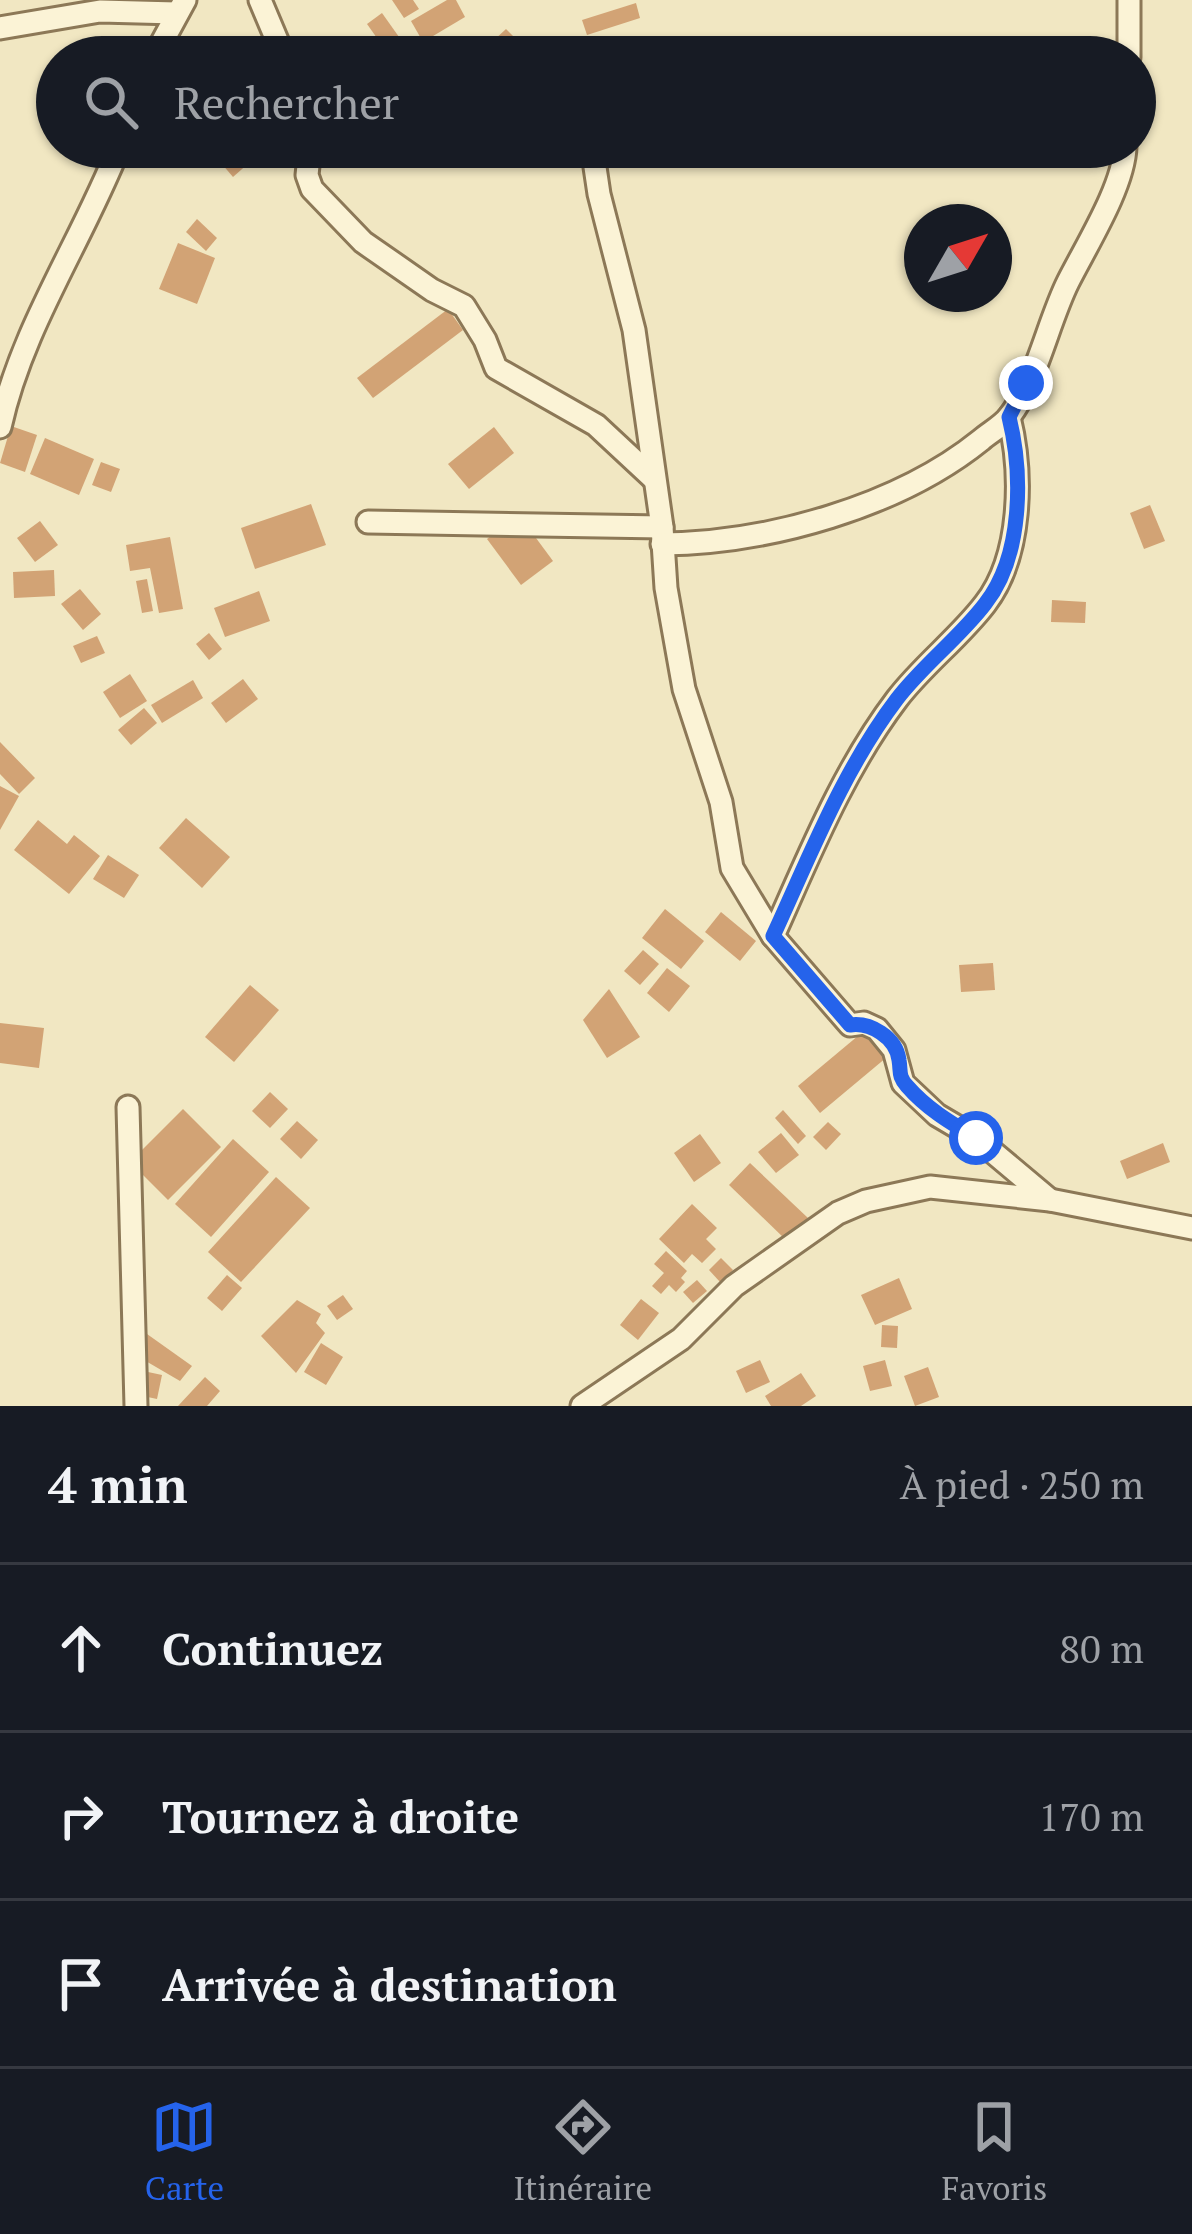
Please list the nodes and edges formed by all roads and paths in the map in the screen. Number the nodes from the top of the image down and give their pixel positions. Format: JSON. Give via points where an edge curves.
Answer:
{"nodes":[{"id":1,"x":260,"y":0,"type":"edge"},
{"id":2,"x":1129,"y":0,"type":"edge"},
{"id":3,"x":181,"y":6,"type":"edge"},
{"id":4,"x":0,"y":28,"type":"edge"},
{"id":5,"x":165,"y":36,"type":"edge"},
{"id":6,"x":275,"y":36,"type":"edge"},
{"id":7,"x":1129,"y":36,"type":"edge"},
{"id":8,"x":111,"y":168,"type":"edge"},
{"id":9,"x":308,"y":168,"type":"edge"},
{"id":10,"x":596,"y":168,"type":"edge"},
{"id":11,"x":1122,"y":168,"type":"edge"},
{"id":12,"x":1009,"y":417,"type":"junction"},
{"id":13,"x":0,"y":427,"type":"edge"},
{"id":14,"x":654,"y":479,"type":"junction"},
{"id":15,"x":368,"y":522,"type":"dead end"},
{"id":16,"x":662,"y":535,"type":"junction"},
{"id":17,"x":773,"y":936,"type":"junction"},
{"id":18,"x":128,"y":1107,"type":"dead end"},
{"id":19,"x":1050,"y":1200,"type":"junction"},
{"id":20,"x":1192,"y":1228,"type":"edge"},
{"id":21,"x":136,"y":1406,"type":"edge"},
{"id":22,"x":582,"y":1406,"type":"edge"}],
"edges":[{"from":1,"to":6,"type":"street"},
{"from":2,"to":7,"type":"street"},
{"from":3,"to":4,"type":"street"},
{"from":3,"to":5,"type":"street"},
{"from":8,"to":13,"type":"street","via":[[40,311]]},
{"from":9,"to":14,"type":"street","via":[[312,189],[363,242],[464,306],[496,368],[596,425]]},
{"from":10,"to":14,"type":"street","via":[[634,330]]},
{"from":11,"to":12,"type":"street"},
{"from":12,"to":16,"type":"street","via":[[955,461],[868,505],[752,535]]},
{"from":12,"to":17,"type":"street","via":[[1017,482],[997,588],[897,699],[831,807]]},
{"from":14,"to":16,"type":"street"},
{"from":15,"to":16,"type":"street"},
{"from":16,"to":17,"type":"street","via":[[684,689],[721,802],[732,868]]},
{"from":17,"to":19,"type":"street","via":[[850,1025],[877,1029],[894,1050],[903,1083]]},
{"from":18,"to":21,"type":"street"},
{"from":19,"to":20,"type":"street"},
{"from":19,"to":22,"type":"street","via":[[930,1187],[838,1213],[734,1286],[681,1339]]}]}
